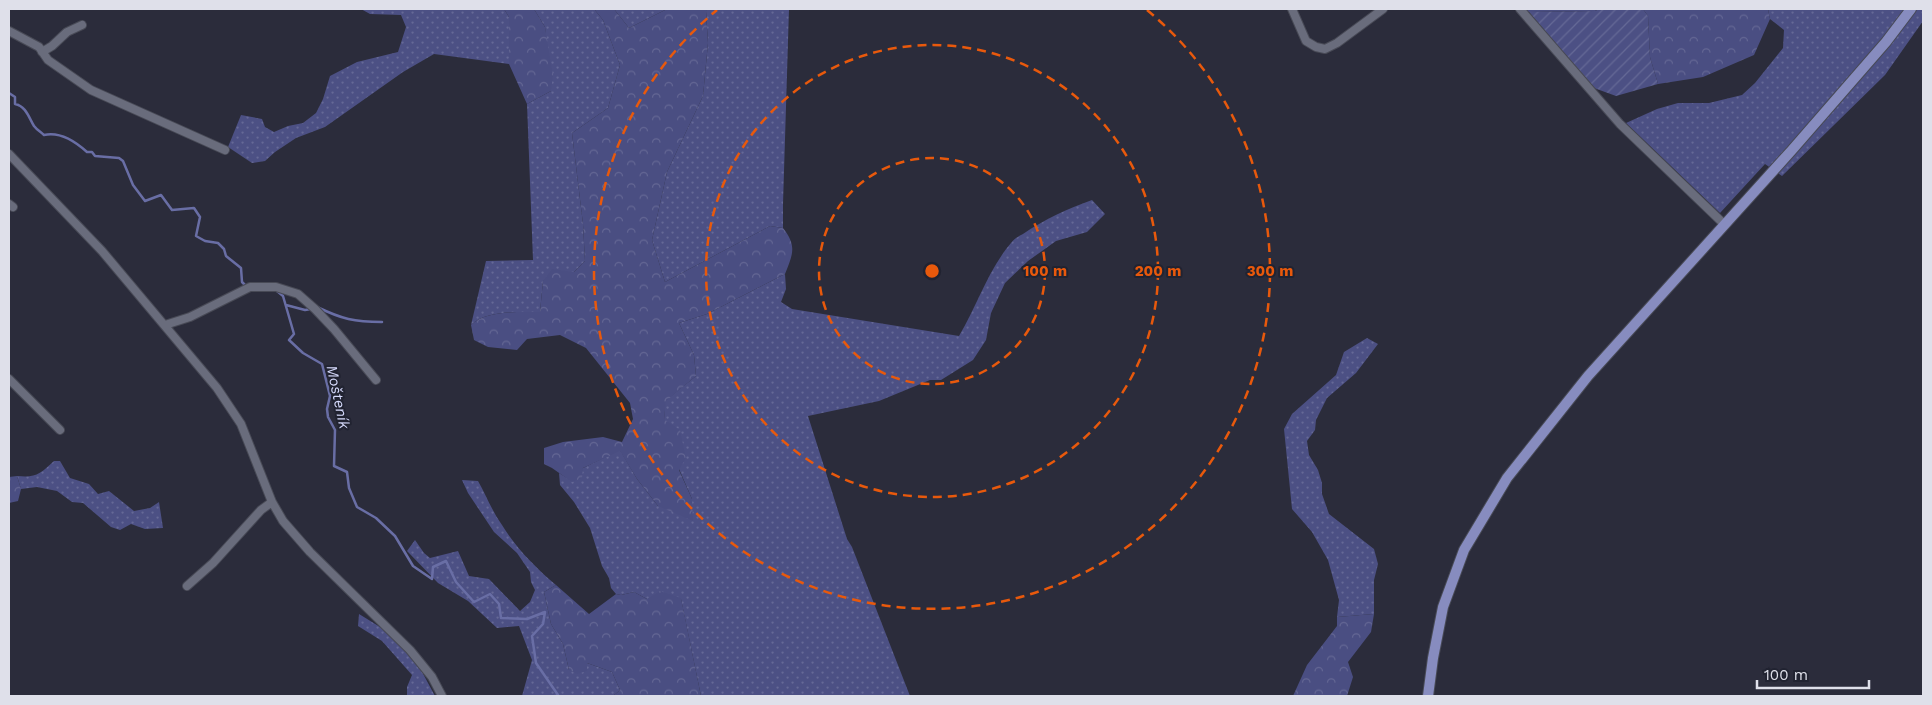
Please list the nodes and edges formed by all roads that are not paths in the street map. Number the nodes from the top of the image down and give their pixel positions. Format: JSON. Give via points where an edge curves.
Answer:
{"nodes":[{"id":1,"x":1292,"y":9,"type":"edge"},
{"id":2,"x":1383,"y":9,"type":"edge"},
{"id":3,"x":1520,"y":9,"type":"edge"},
{"id":4,"x":1911,"y":9,"type":"edge"},
{"id":5,"x":82,"y":24,"type":"dead end"},
{"id":6,"x":9,"y":31,"type":"edge"},
{"id":7,"x":42,"y":52,"type":"junction"},
{"id":8,"x":225,"y":150,"type":"dead end"},
{"id":9,"x":9,"y":154,"type":"edge"},
{"id":10,"x":1725,"y":225,"type":"junction"},
{"id":11,"x":165,"y":325,"type":"junction"},
{"id":12,"x":9,"y":379,"type":"edge"},
{"id":13,"x":376,"y":380,"type":"dead end"},
{"id":14,"x":60,"y":430,"type":"dead end"},
{"id":15,"x":272,"y":502,"type":"junction"},
{"id":16,"x":187,"y":586,"type":"dead end"},
{"id":17,"x":442,"y":696,"type":"edge"},
{"id":18,"x":1428,"y":696,"type":"edge"}],
"edges":[{"from":1,"to":2,"type":"street","via":[[1306,41],[1325,48],[1337,44]]},
{"from":3,"to":10,"type":"street","via":[[1620,124]]},
{"from":4,"to":10,"type":"main road","via":[[1886,42]]},
{"from":5,"to":7,"type":"street"},
{"from":6,"to":7,"type":"street","via":[[39,47]]},
{"from":7,"to":8,"type":"street","via":[[48,60],[91,90]]},
{"from":9,"to":11,"type":"street","via":[[102,252]]},
{"from":10,"to":18,"type":"main road","via":[[1588,376],[1506,478],[1464,550],[1443,607]]},
{"from":11,"to":13,"type":"street","via":[[190,317],[248,288],[276,287],[298,294],[334,329]]},
{"from":11,"to":15,"type":"street","via":[[237,417]]},
{"from":12,"to":14,"type":"street"},
{"from":15,"to":16,"type":"street"},
{"from":15,"to":17,"type":"street","via":[[303,544],[410,650],[432,677]]}]}
